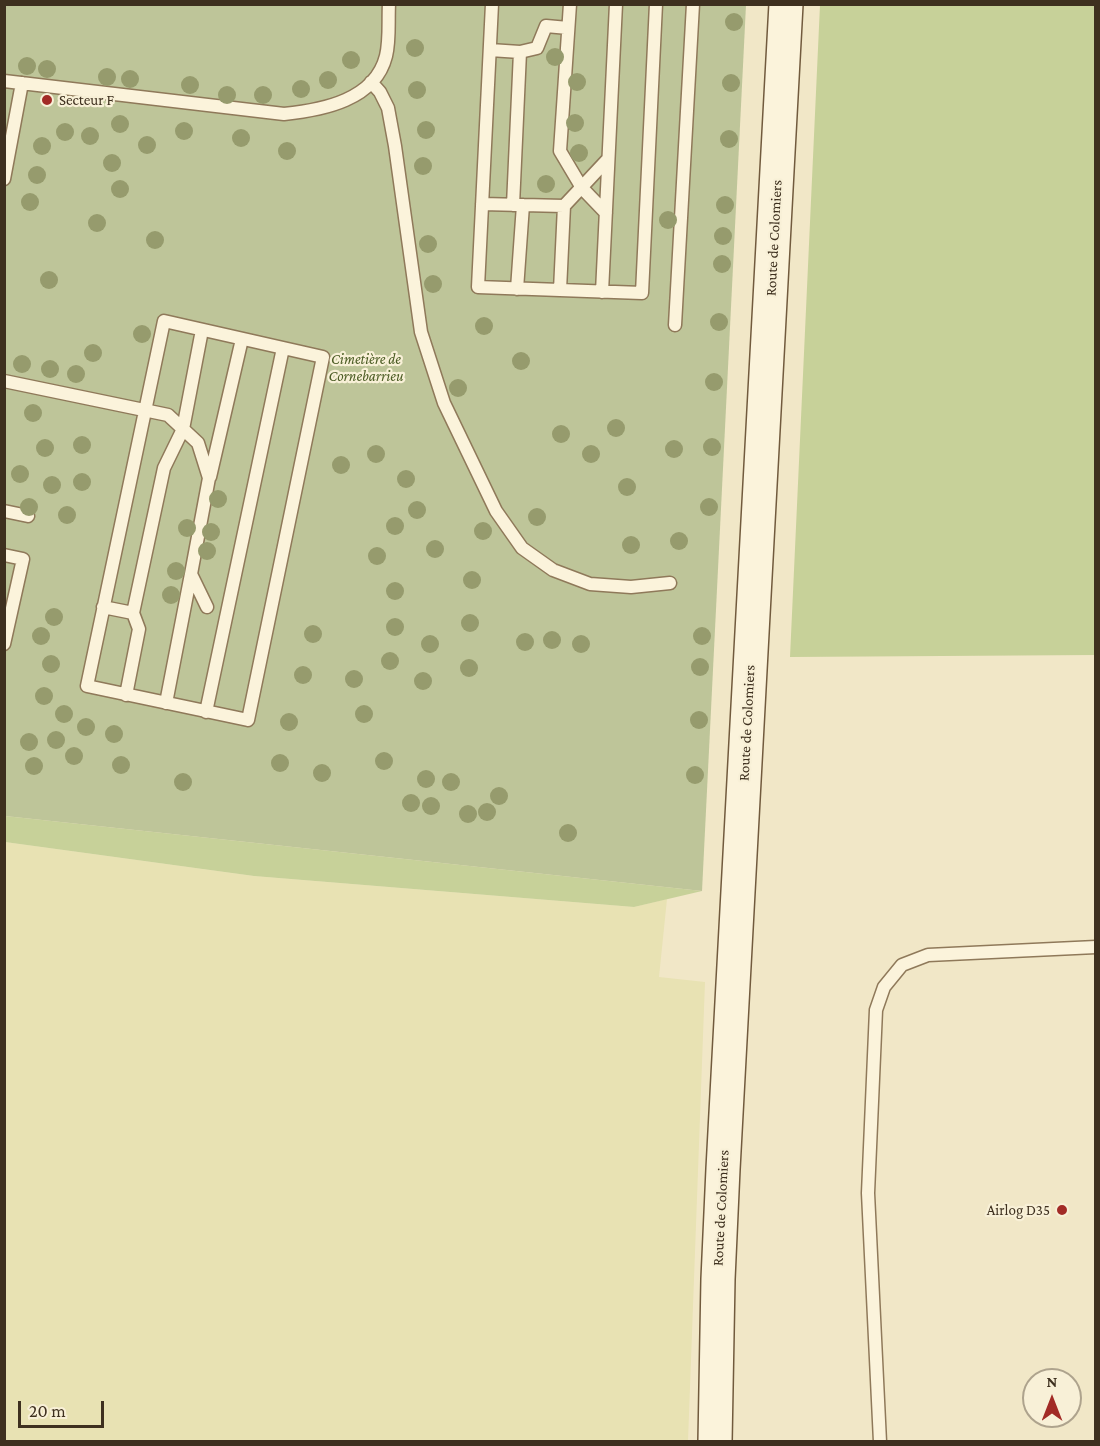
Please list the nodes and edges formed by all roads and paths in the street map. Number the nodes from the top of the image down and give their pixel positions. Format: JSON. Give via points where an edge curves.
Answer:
{"nodes":[{"id":1,"x":389,"y":4,"type":"edge"},
{"id":2,"x":492,"y":4,"type":"edge"},
{"id":3,"x":570,"y":4,"type":"edge"},
{"id":4,"x":616,"y":4,"type":"edge"},
{"id":5,"x":656,"y":4,"type":"edge"},
{"id":6,"x":693,"y":4,"type":"edge"},
{"id":7,"x":786,"y":4,"type":"edge"},
{"id":8,"x":568,"y":28,"type":"junction"},
{"id":9,"x":490,"y":51,"type":"junction"},
{"id":10,"x":520,"y":52,"type":"junction"},
{"id":11,"x":4,"y":81,"type":"edge"},
{"id":12,"x":371,"y":82,"type":"junction"},
{"id":13,"x":22,"y":83,"type":"junction"},
{"id":14,"x":608,"y":159,"type":"junction"},
{"id":15,"x":4,"y":178,"type":"edge"},
{"id":16,"x":582,"y":188,"type":"junction"},
{"id":17,"x":482,"y":204,"type":"junction"},
{"id":18,"x":518,"y":205,"type":"junction"},
{"id":19,"x":564,"y":206,"type":"junction"},
{"id":20,"x":606,"y":213,"type":"junction"},
{"id":21,"x":517,"y":289,"type":"junction"},
{"id":22,"x":560,"y":290,"type":"junction"},
{"id":23,"x":602,"y":292,"type":"junction"},
{"id":24,"x":675,"y":325,"type":"dead end"},
{"id":25,"x":202,"y":330,"type":"junction"},
{"id":26,"x":243,"y":339,"type":"junction"},
{"id":27,"x":283,"y":348,"type":"junction"},
{"id":28,"x":4,"y":381,"type":"edge"},
{"id":29,"x":144,"y":410,"type":"junction"},
{"id":30,"x":183,"y":429,"type":"junction"},
{"id":31,"x":209,"y":478,"type":"junction"},
{"id":32,"x":4,"y":511,"type":"edge"},
{"id":33,"x":28,"y":516,"type":"dead end"},
{"id":34,"x":4,"y":555,"type":"edge"},
{"id":35,"x":191,"y":574,"type":"junction"},
{"id":36,"x":670,"y":583,"type":"dead end"},
{"id":37,"x":103,"y":607,"type":"junction"},
{"id":38,"x":207,"y":607,"type":"dead end"},
{"id":39,"x":133,"y":613,"type":"junction"},
{"id":40,"x":5,"y":640,"type":"edge"},
{"id":41,"x":126,"y":694,"type":"junction"},
{"id":42,"x":165,"y":703,"type":"junction"},
{"id":43,"x":206,"y":712,"type":"junction"},
{"id":44,"x":1095,"y":947,"type":"edge"},
{"id":45,"x":715,"y":1442,"type":"edge"},
{"id":46,"x":880,"y":1442,"type":"edge"}],
"edges":[{"from":1,"to":12,"type":"lane","via":[[386,54]]},
{"from":2,"to":9,"type":"lane"},
{"from":3,"to":8,"type":"lane"},
{"from":4,"to":14,"type":"lane"},
{"from":5,"to":23,"type":"lane","via":[[642,293]]},
{"from":6,"to":24,"type":"lane"},
{"from":7,"to":45,"type":"main road","name":"Route de Colomiers","via":[[723,1169]]},
{"from":8,"to":10,"type":"lane","via":[[546,26],[537,48]]},
{"from":8,"to":16,"type":"lane","via":[[560,151]]},
{"from":9,"to":10,"type":"lane"},
{"from":9,"to":17,"type":"lane"},
{"from":10,"to":18,"type":"lane"},
{"from":11,"to":13,"type":"lane"},
{"from":12,"to":13,"type":"lane","via":[[340,102],[314,111],[284,114]]},
{"from":12,"to":36,"type":"lane","via":[[388,108],[421,332],[444,403],[496,511],[522,548],[553,570],[590,584],[631,587]]},
{"from":13,"to":15,"type":"lane"},
{"from":14,"to":16,"type":"lane"},
{"from":14,"to":20,"type":"lane"},
{"from":16,"to":19,"type":"lane"},
{"from":16,"to":20,"type":"lane"},
{"from":17,"to":18,"type":"lane"},
{"from":17,"to":21,"type":"lane","via":[[478,287]]},
{"from":18,"to":19,"type":"lane"},
{"from":18,"to":21,"type":"lane"},
{"from":19,"to":22,"type":"lane"},
{"from":20,"to":23,"type":"lane"},
{"from":21,"to":22,"type":"lane"},
{"from":22,"to":23,"type":"lane"},
{"from":25,"to":26,"type":"lane"},
{"from":25,"to":29,"type":"lane","via":[[164,321]]},
{"from":25,"to":30,"type":"lane"},
{"from":26,"to":27,"type":"lane"},
{"from":26,"to":31,"type":"lane"},
{"from":27,"to":43,"type":"lane"},
{"from":27,"to":43,"type":"lane","via":[[323,357],[248,720]]},
{"from":28,"to":29,"type":"lane"},
{"from":29,"to":30,"type":"lane","via":[[168,415]]},
{"from":29,"to":37,"type":"lane"},
{"from":30,"to":31,"type":"lane","via":[[198,443]]},
{"from":30,"to":39,"type":"lane","via":[[164,468]]},
{"from":31,"to":35,"type":"lane"},
{"from":32,"to":33,"type":"lane"},
{"from":34,"to":40,"type":"lane","via":[[23,559]]},
{"from":35,"to":38,"type":"lane"},
{"from":35,"to":42,"type":"lane"},
{"from":37,"to":39,"type":"lane"},
{"from":37,"to":41,"type":"lane","via":[[87,686]]},
{"from":39,"to":41,"type":"lane","via":[[139,629]]},
{"from":41,"to":42,"type":"lane"},
{"from":42,"to":43,"type":"lane"},
{"from":44,"to":46,"type":"lane","via":[[928,955],[902,964],[884,987],[876,1010],[868,1193]]}]}
